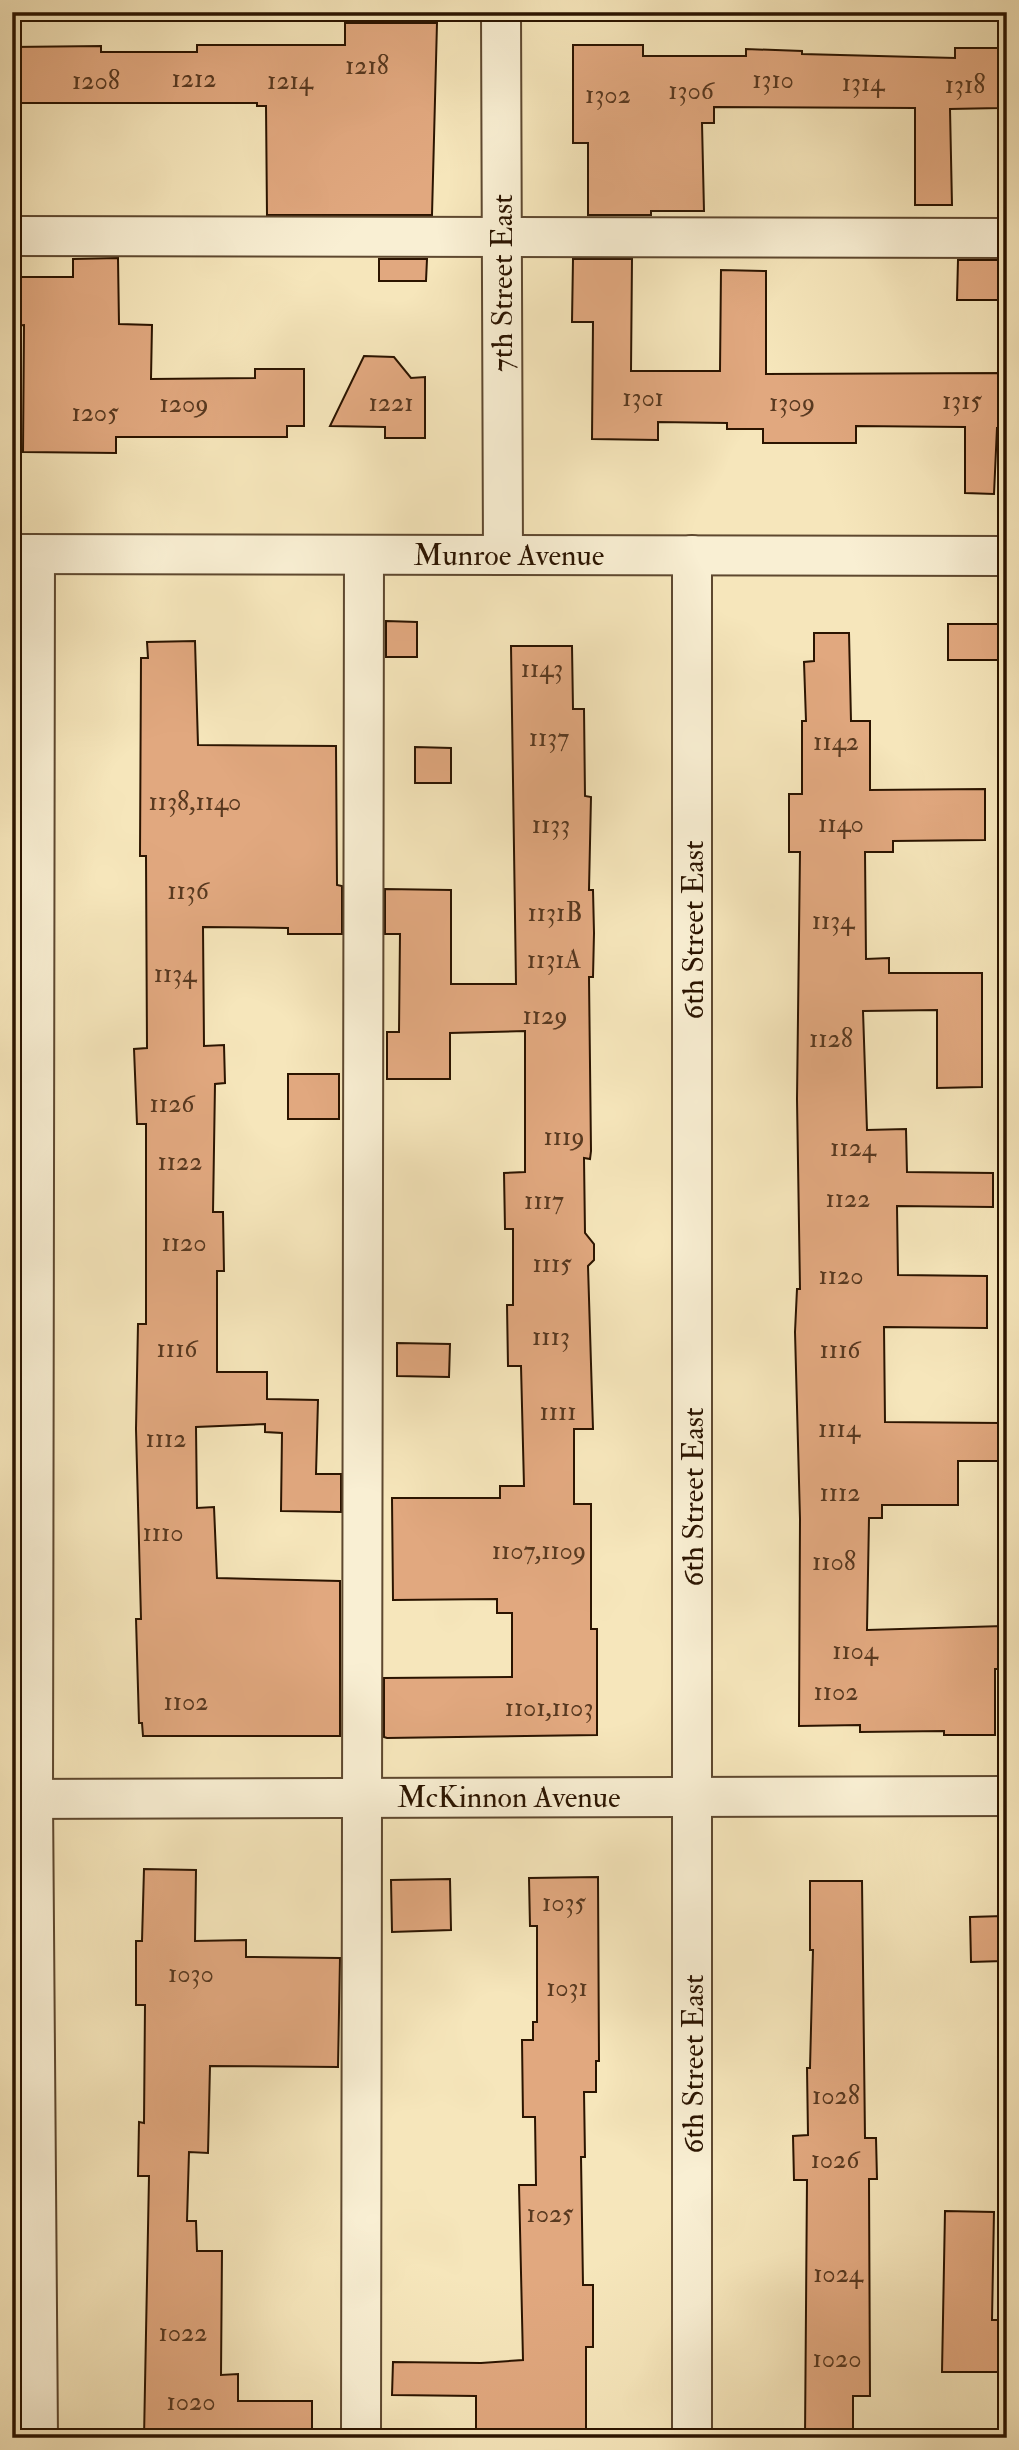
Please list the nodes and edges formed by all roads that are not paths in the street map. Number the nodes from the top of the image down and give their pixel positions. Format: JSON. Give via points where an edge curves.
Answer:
{"nodes":[{"id":1,"x":501,"y":12,"type":"edge"},
{"id":2,"x":12,"y":236,"type":"edge"},
{"id":3,"x":1007,"y":238,"type":"edge"},
{"id":4,"x":502,"y":239,"type":"junction"},
{"id":5,"x":24,"y":554,"type":"edge"},
{"id":6,"x":503,"y":554,"type":"junction"},
{"id":7,"x":364,"y":555,"type":"junction"},
{"id":8,"x":692,"y":555,"type":"junction"},
{"id":9,"x":1007,"y":556,"type":"edge"},
{"id":10,"x":1007,"y":1796,"type":"edge"},
{"id":11,"x":364,"y":1797,"type":"junction"},
{"id":12,"x":694,"y":1797,"type":"junction"},
{"id":13,"x":22,"y":1799,"type":"edge"},
{"id":14,"x":38,"y":2438,"type":"edge"},
{"id":15,"x":361,"y":2438,"type":"edge"},
{"id":16,"x":692,"y":2438,"type":"edge"}],
"edges":[{"from":1,"to":4,"type":"street","name":"7th Street East"},
{"from":2,"to":4,"type":"street"},
{"from":3,"to":4,"type":"street"},
{"from":4,"to":6,"type":"street","name":"7th Street East"},
{"from":5,"to":7,"type":"street","name":"Munroe Avenue"},
{"from":5,"to":13,"type":"street"},
{"from":6,"to":7,"type":"street","name":"Munroe Avenue"},
{"from":6,"to":8,"type":"street","name":"Munroe Avenue"},
{"from":7,"to":11,"type":"street"},
{"from":8,"to":9,"type":"street","name":"Munroe Avenue"},
{"from":8,"to":12,"type":"street","name":"6th Street East"},
{"from":10,"to":12,"type":"street","name":"McKinnon Avenue"},
{"from":11,"to":12,"type":"street","name":"McKinnon Avenue"},
{"from":11,"to":13,"type":"street","name":"McKinnon Avenue"},
{"from":11,"to":15,"type":"street"},
{"from":12,"to":16,"type":"street","name":"6th Street East"},
{"from":13,"to":14,"type":"street"}]}
